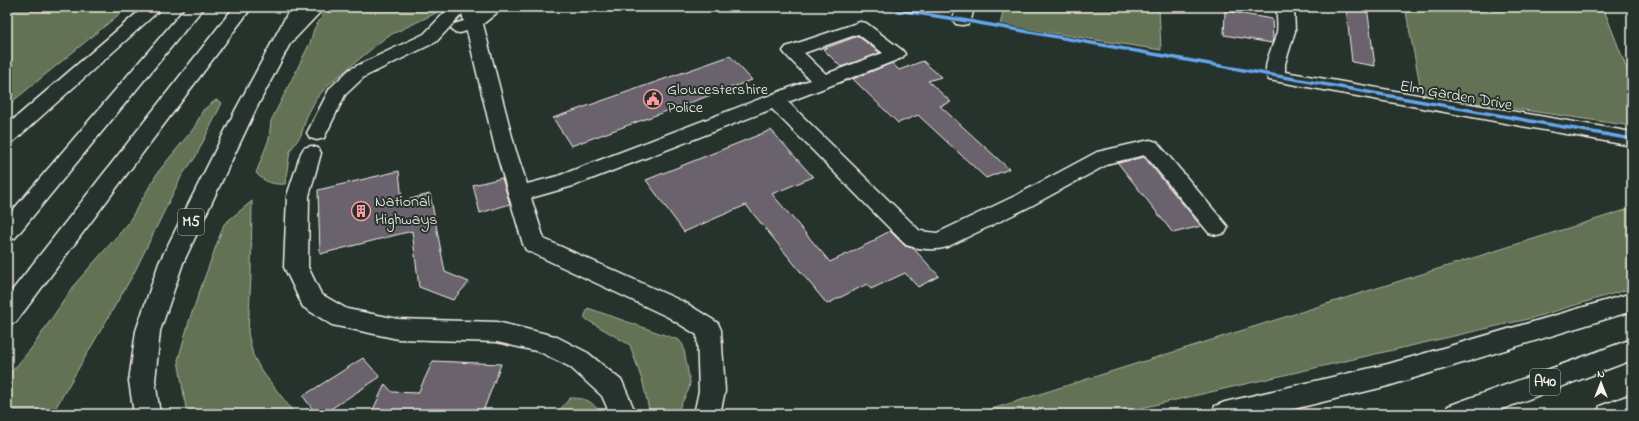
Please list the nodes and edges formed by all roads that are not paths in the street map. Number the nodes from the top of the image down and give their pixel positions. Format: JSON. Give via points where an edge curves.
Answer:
{"nodes":[{"id":1,"x":154,"y":7,"type":"edge"},
{"id":2,"x":196,"y":7,"type":"edge"},
{"id":3,"x":244,"y":7,"type":"edge"},
{"id":4,"x":300,"y":7,"type":"edge"},
{"id":5,"x":316,"y":7,"type":"edge"},
{"id":6,"x":458,"y":7,"type":"edge"},
{"id":7,"x":495,"y":7,"type":"edge"},
{"id":8,"x":1285,"y":7,"type":"edge"},
{"id":9,"x":470,"y":15,"type":"edge"},
{"id":10,"x":430,"y":38,"type":"junction"},
{"id":11,"x":281,"y":43,"type":"junction"},
{"id":12,"x":823,"y":82,"type":"dead end"},
{"id":13,"x":775,"y":101,"type":"junction"},
{"id":14,"x":7,"y":136,"type":"edge"},
{"id":15,"x":1632,"y":139,"type":"edge"},
{"id":16,"x":518,"y":194,"type":"junction"},
{"id":17,"x":1217,"y":227,"type":"dead end"},
{"id":18,"x":7,"y":232,"type":"edge"},
{"id":19,"x":1632,"y":302,"type":"edge"},
{"id":20,"x":7,"y":315,"type":"edge"},
{"id":21,"x":1632,"y":349,"type":"edge"},
{"id":22,"x":1632,"y":405,"type":"edge"},
{"id":23,"x":147,"y":414,"type":"edge"},
{"id":24,"x":623,"y":414,"type":"edge"},
{"id":25,"x":707,"y":414,"type":"edge"},
{"id":26,"x":1225,"y":414,"type":"edge"},
{"id":27,"x":1458,"y":414,"type":"edge"},
{"id":28,"x":1610,"y":414,"type":"edge"}],
"edges":[{"from":1,"to":14,"type":"main road"},
{"from":2,"to":18,"type":"main road"},
{"from":3,"to":20,"type":"main road"},
{"from":4,"to":11,"type":"main road","number":"M5"},
{"from":5,"to":11,"type":"main road"},
{"from":6,"to":10,"type":"main road"},
{"from":7,"to":9,"type":"main road"},
{"from":8,"to":15,"type":"main road","name":"Elm Garden Drive","via":[[1286,31],[1276,64],[1276,76]]},
{"from":9,"to":10,"type":"main road"},
{"from":9,"to":16,"type":"main road"},
{"from":10,"to":24,"type":"main road","via":[[357,73],[337,92],[314,143],[298,196],[296,267],[312,300],[341,318],[398,329],[497,332],[546,343],[579,360],[614,389]]},
{"from":11,"to":23,"type":"main road","number":"M5","via":[[171,263],[148,331],[142,381]]},
{"from":12,"to":13,"type":"main road"},
{"from":13,"to":16,"type":"main road","via":[[565,181]]},
{"from":13,"to":17,"type":"main road","via":[[914,238],[939,241],[1023,201],[1104,157],[1150,147]]},
{"from":16,"to":25,"type":"main road","via":[[534,244],[677,310],[709,330],[712,391]]},
{"from":19,"to":26,"type":"main road","via":[[1388,375]]},
{"from":21,"to":27,"type":"main road","number":"A40"},
{"from":22,"to":28,"type":"main road"}]}
